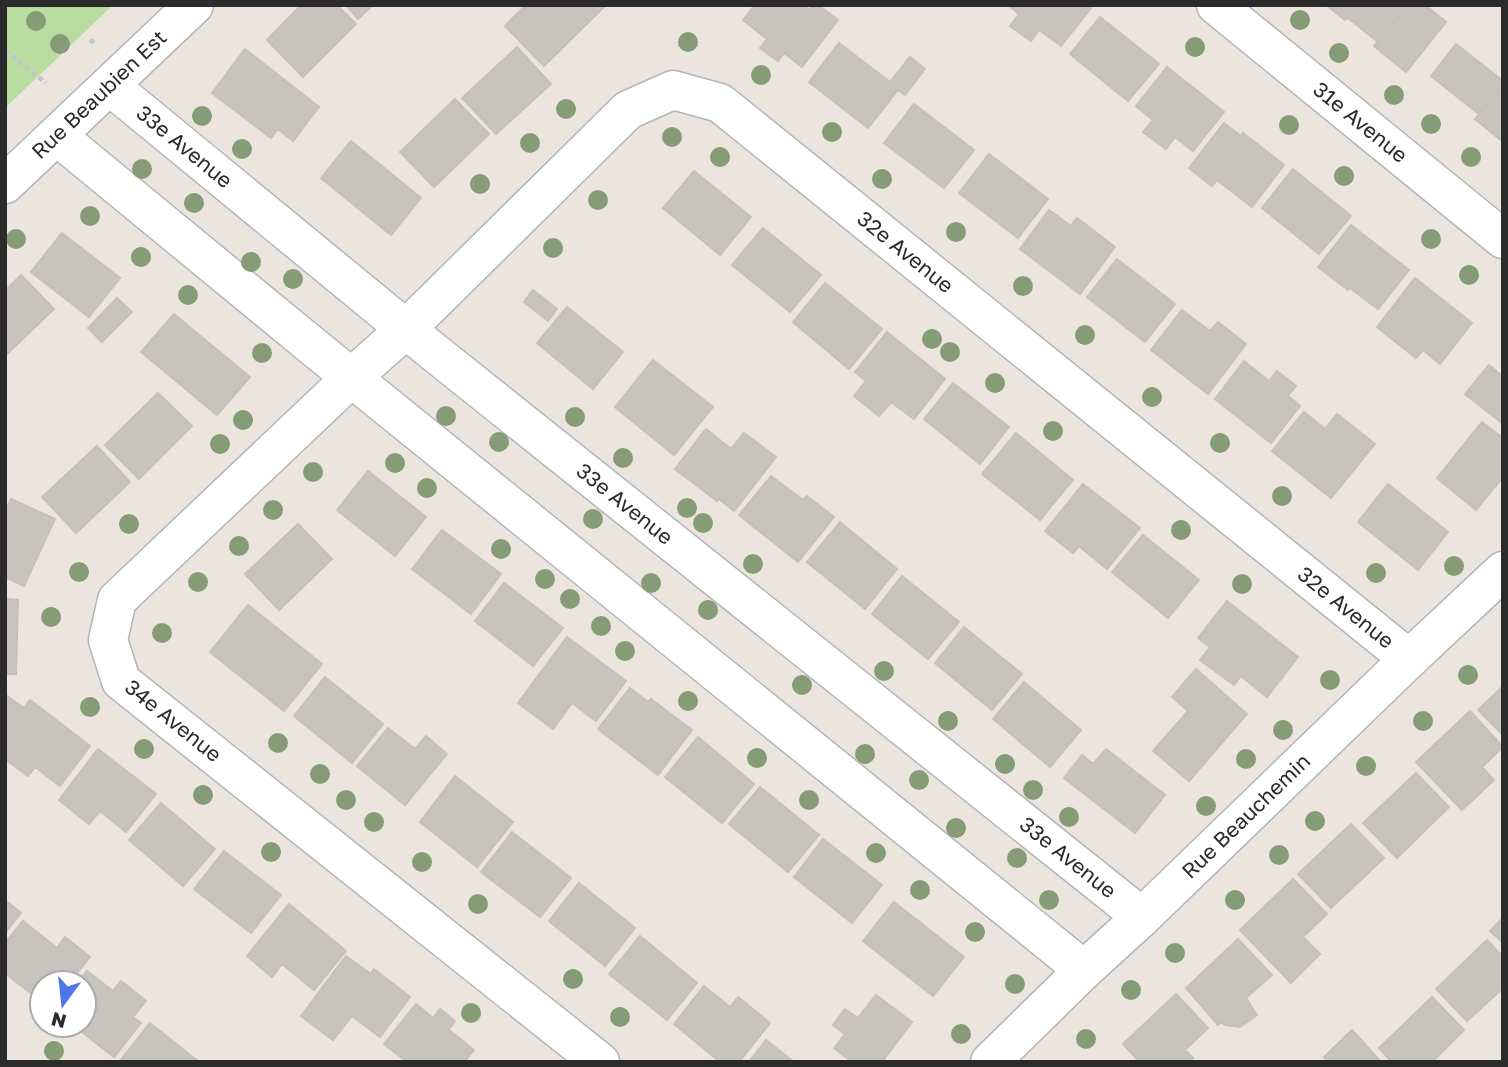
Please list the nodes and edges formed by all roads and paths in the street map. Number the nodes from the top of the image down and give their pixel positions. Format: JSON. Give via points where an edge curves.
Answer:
{"nodes":[{"id":1,"x":194,"y":5,"type":"edge"},
{"id":2,"x":1216,"y":5,"type":"edge"},
{"id":3,"x":5,"y":51,"type":"edge"},
{"id":4,"x":46,"y":82,"type":"dead end"},
{"id":5,"x":110,"y":86,"type":"junction"},
{"id":6,"x":57,"y":136,"type":"junction"},
{"id":7,"x":5,"y":184,"type":"edge"},
{"id":8,"x":1503,"y":239,"type":"edge"},
{"id":9,"x":406,"y":329,"type":"junction"},
{"id":10,"x":351,"y":378,"type":"junction"},
{"id":11,"x":1503,"y":571,"type":"edge"},
{"id":12,"x":1409,"y":659,"type":"junction"},
{"id":13,"x":1142,"y":917,"type":"junction"},
{"id":14,"x":1084,"y":970,"type":"junction"},
{"id":15,"x":600,"y":1062,"type":"edge"},
{"id":16,"x":990,"y":1062,"type":"edge"}],
"edges":[{"from":1,"to":5,"type":"street","name":"Rue Beaubien Est"},
{"from":2,"to":8,"type":"street","name":"31e Avenue"},
{"from":3,"to":4,"type":"path"},
{"from":5,"to":6,"type":"street","name":"Rue Beaubien Est"},
{"from":5,"to":9,"type":"street","name":"33e Avenue"},
{"from":6,"to":7,"type":"street","name":"Rue Beaubien Est"},
{"from":6,"to":10,"type":"street"},
{"from":9,"to":10,"type":"street","name":"34e Avenue"},
{"from":9,"to":12,"type":"street","name":"32e Avenue","via":[[628,110],[673,90],[720,103]]},
{"from":9,"to":13,"type":"street","name":"33e Avenue"},
{"from":10,"to":14,"type":"street"},
{"from":10,"to":15,"type":"street","name":"34e Avenue","via":[[117,600],[108,640],[121,681]]},
{"from":11,"to":12,"type":"street","name":"Rue Beauchemin"},
{"from":12,"to":13,"type":"street","name":"Rue Beauchemin"},
{"from":13,"to":14,"type":"street","name":"Rue Beauchemin"},
{"from":14,"to":16,"type":"street","name":"Rue Beauchemin"}]}
